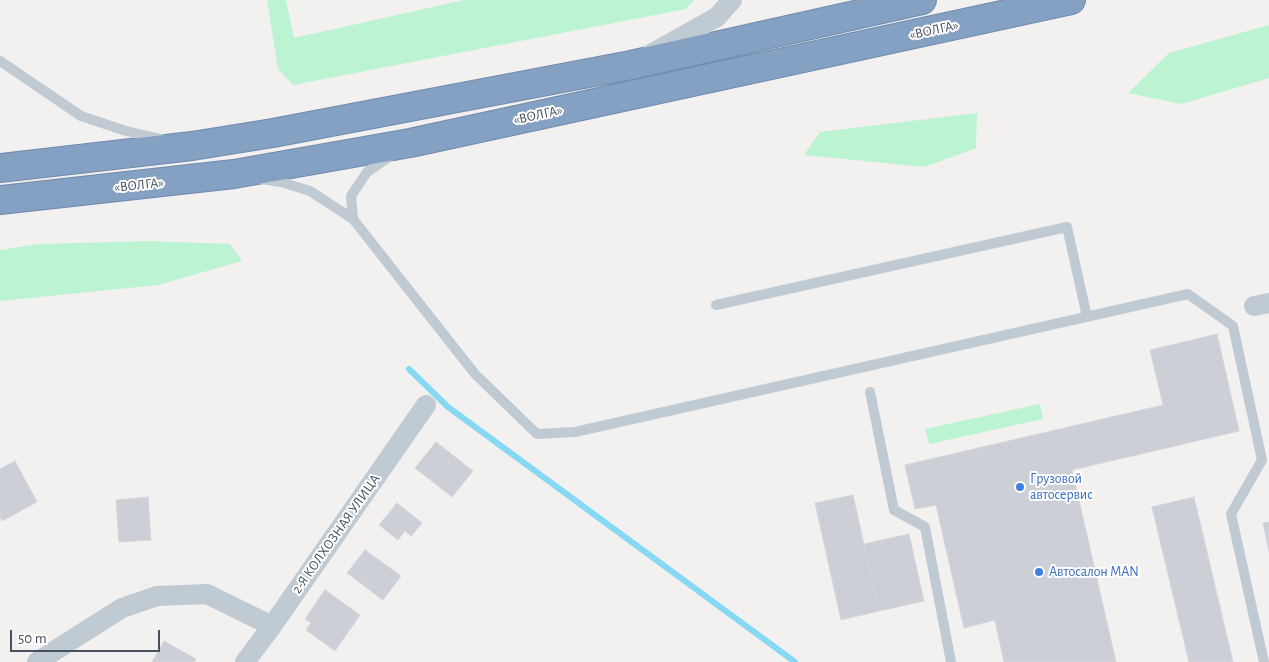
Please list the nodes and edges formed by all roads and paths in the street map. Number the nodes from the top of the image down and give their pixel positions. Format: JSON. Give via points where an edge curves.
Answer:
{"nodes":[{"id":1,"x":732,"y":0,"type":"edge"},
{"id":2,"x":922,"y":0,"type":"edge"},
{"id":3,"x":1071,"y":0,"type":"edge"},
{"id":4,"x":0,"y":61,"type":"edge"},
{"id":5,"x":631,"y":65,"type":"junction"},
{"id":6,"x":410,"y":143,"type":"junction"},
{"id":7,"x":192,"y":146,"type":"junction"},
{"id":8,"x":0,"y":168,"type":"edge"},
{"id":9,"x":234,"y":174,"type":"junction"},
{"id":10,"x":0,"y":200,"type":"edge"},
{"id":11,"x":353,"y":219,"type":"junction"},
{"id":12,"x":716,"y":305,"type":"dead end"},
{"id":13,"x":1087,"y":317,"type":"junction"},
{"id":14,"x":870,"y":392,"type":"dead end"},
{"id":15,"x":426,"y":406,"type":"dead end"},
{"id":16,"x":272,"y":626,"type":"junction"},
{"id":17,"x":37,"y":662,"type":"edge"},
{"id":18,"x":245,"y":662,"type":"edge"},
{"id":19,"x":950,"y":662,"type":"edge"},
{"id":20,"x":1264,"y":662,"type":"edge"}],
"edges":[{"from":1,"to":5,"type":"street","via":[[717,17]]},
{"from":2,"to":5,"type":"highway"},
{"from":3,"to":6,"type":"highway","name":"«ВОЛГА»"},
{"from":4,"to":7,"type":"lane","via":[[81,116],[126,131]]},
{"from":5,"to":7,"type":"highway"},
{"from":6,"to":9,"type":"highway","name":"«ВОЛГА»"},
{"from":6,"to":11,"type":"lane","via":[[367,172],[350,196]]},
{"from":7,"to":8,"type":"highway"},
{"from":9,"to":10,"type":"highway","name":"«ВОЛГА»"},
{"from":9,"to":11,"type":"lane","via":[[310,191]]},
{"from":11,"to":13,"type":"lane","via":[[475,374],[537,434],[575,432]]},
{"from":12,"to":13,"type":"lane","via":[[1067,227]]},
{"from":13,"to":20,"type":"lane","via":[[1188,294],[1233,326],[1262,460],[1231,514]]},
{"from":14,"to":19,"type":"lane","via":[[894,510],[925,527]]},
{"from":15,"to":16,"type":"street","name":"2-Я КОЛХОЗНАЯ УЛИЦА"},
{"from":16,"to":17,"type":"street","via":[[208,594],[157,596],[122,608]]},
{"from":16,"to":18,"type":"street","name":"2-Я КОЛХОЗНАЯ УЛИЦА"}]}
